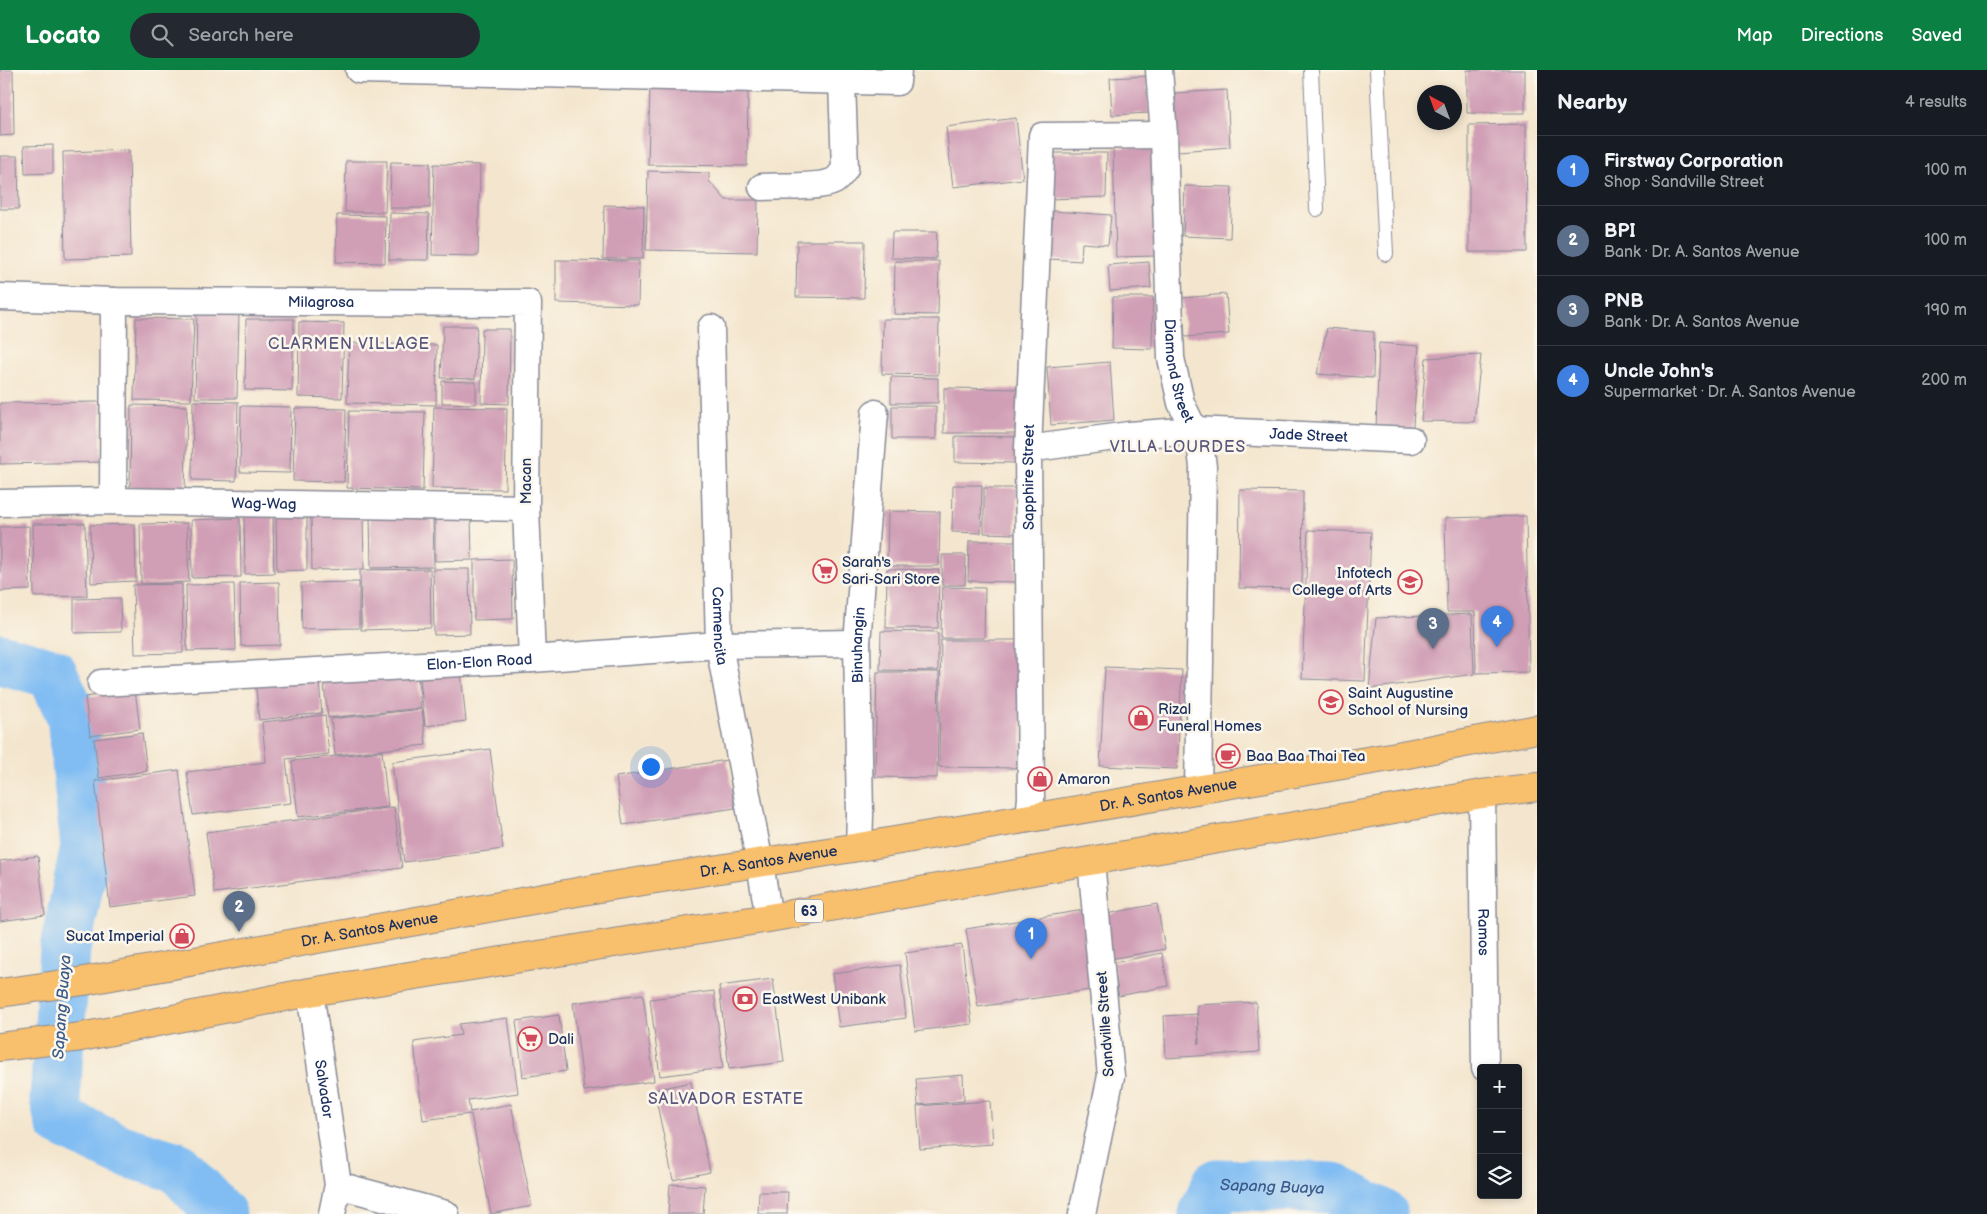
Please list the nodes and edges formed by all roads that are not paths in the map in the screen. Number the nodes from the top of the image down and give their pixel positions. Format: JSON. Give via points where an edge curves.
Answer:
{"nodes":[{"id":1,"x":359,"y":70,"type":"edge"},
{"id":2,"x":898,"y":70,"type":"edge"},
{"id":3,"x":1159,"y":70,"type":"edge"},
{"id":4,"x":1311,"y":70,"type":"edge"},
{"id":5,"x":1377,"y":70,"type":"edge"},
{"id":6,"x":485,"y":72,"type":"edge"},
{"id":7,"x":696,"y":74,"type":"edge"},
{"id":8,"x":842,"y":80,"type":"junction"},
{"id":9,"x":1164,"y":135,"type":"junction"},
{"id":10,"x":762,"y":187,"type":"dead end"},
{"id":11,"x":1317,"y":208,"type":"dead end"},
{"id":12,"x":1386,"y":254,"type":"dead end"},
{"id":13,"x":0,"y":297,"type":"edge"},
{"id":14,"x":114,"y":301,"type":"junction"},
{"id":15,"x":528,"y":303,"type":"joint"},
{"id":16,"x":711,"y":328,"type":"dead end"},
{"id":17,"x":875,"y":413,"type":"dead end"},
{"id":18,"x":1194,"y":430,"type":"junction"},
{"id":19,"x":1411,"y":440,"type":"dead end"},
{"id":20,"x":1028,"y":449,"type":"junction"},
{"id":21,"x":113,"y":501,"type":"junction"},
{"id":22,"x":0,"y":503,"type":"edge"},
{"id":23,"x":526,"y":508,"type":"junction"},
{"id":24,"x":857,"y":644,"type":"junction"},
{"id":25,"x":719,"y":645,"type":"junction"},
{"id":26,"x":532,"y":659,"type":"junction"},
{"id":27,"x":101,"y":683,"type":"dead end"},
{"id":28,"x":1537,"y":730,"type":"edge"},
{"id":29,"x":1537,"y":787,"type":"edge"},
{"id":30,"x":1198,"y":790,"type":"junction"},
{"id":31,"x":1482,"y":794,"type":"junction"},
{"id":32,"x":1029,"y":817,"type":"junction"},
{"id":33,"x":859,"y":847,"type":"junction"},
{"id":34,"x":1091,"y":861,"type":"junction"},
{"id":35,"x":760,"y":864,"type":"junction"},
{"id":36,"x":769,"y":918,"type":"junction"},
{"id":37,"x":10,"y":991,"type":"edge"},
{"id":38,"x":310,"y":992,"type":"junction"},
{"id":39,"x":8,"y":1047,"type":"edge"},
{"id":40,"x":1484,"y":1064,"type":"edge"},
{"id":41,"x":338,"y":1185,"type":"junction"},
{"id":42,"x":332,"y":1214,"type":"edge"},
{"id":43,"x":446,"y":1214,"type":"edge"},
{"id":44,"x":1082,"y":1214,"type":"edge"}],
"edges":[{"from":1,"to":6,"type":"street"},
{"from":2,"to":8,"type":"street","via":[[898,82]]},
{"from":3,"to":9,"type":"street","name":"Diamond Street"},
{"from":4,"to":11,"type":"lane"},
{"from":5,"to":12,"type":"lane"},
{"from":6,"to":7,"type":"street"},
{"from":7,"to":8,"type":"street"},
{"from":8,"to":10,"type":"street","via":[[845,169],[840,176],[834,181],[818,184]]},
{"from":9,"to":18,"type":"street","name":"Diamond Street","via":[[1171,358],[1181,403]]},
{"from":9,"to":20,"type":"street","name":"Sapphire Street","via":[[1042,136]]},
{"from":13,"to":14,"type":"street","name":"Milagrosa"},
{"from":14,"to":15,"type":"street","name":"Milagrosa"},
{"from":14,"to":21,"type":"street"},
{"from":15,"to":23,"type":"street","name":"Macan"},
{"from":16,"to":25,"type":"street","name":"Carmencita"},
{"from":17,"to":24,"type":"street","name":"Binuhangin"},
{"from":18,"to":19,"type":"street","name":"Jade Street"},
{"from":18,"to":20,"type":"street","name":"Jade Street"},
{"from":18,"to":30,"type":"street","name":"Diamond Street","via":[[1200,442],[1203,467]]},
{"from":20,"to":32,"type":"street","name":"Sapphire Street"},
{"from":21,"to":22,"type":"street","name":"Wag-Wag"},
{"from":21,"to":23,"type":"street","name":"Wag-Wag"},
{"from":23,"to":26,"type":"street","name":"Macan"},
{"from":24,"to":25,"type":"street","name":"Elon-Elon Road"},
{"from":24,"to":33,"type":"street","name":"Binuhangin"},
{"from":25,"to":26,"type":"street","name":"Elon-Elon Road"},
{"from":25,"to":35,"type":"street","name":"Carmencita"},
{"from":26,"to":27,"type":"street","name":"Elon-Elon Road"},
{"from":28,"to":30,"type":"main road","name":"Dr. A. Santos Avenue"},
{"from":29,"to":31,"type":"main road","number":"63"},
{"from":30,"to":32,"type":"main road","name":"Dr. A. Santos Avenue"},
{"from":31,"to":34,"type":"main road","number":"63"},
{"from":31,"to":40,"type":"street","name":"Ramos"},
{"from":32,"to":33,"type":"main road","name":"Dr. A. Santos Avenue"},
{"from":33,"to":35,"type":"main road","name":"Dr. A. Santos Avenue"},
{"from":34,"to":36,"type":"main road","number":"63"},
{"from":34,"to":44,"type":"street","name":"Sandville Street","via":[[1111,1076]]},
{"from":35,"to":36,"type":"street","name":"Carmencita"},
{"from":35,"to":37,"type":"main road","name":"Dr. A. Santos Avenue","via":[[604,887],[84,981]]},
{"from":36,"to":38,"type":"main road","number":"63"},
{"from":38,"to":39,"type":"main road","number":"63","via":[[81,1037]]},
{"from":38,"to":41,"type":"street","name":"Salvador"},
{"from":41,"to":42,"type":"street","name":"Salvador"},
{"from":41,"to":43,"type":"street"}]}
